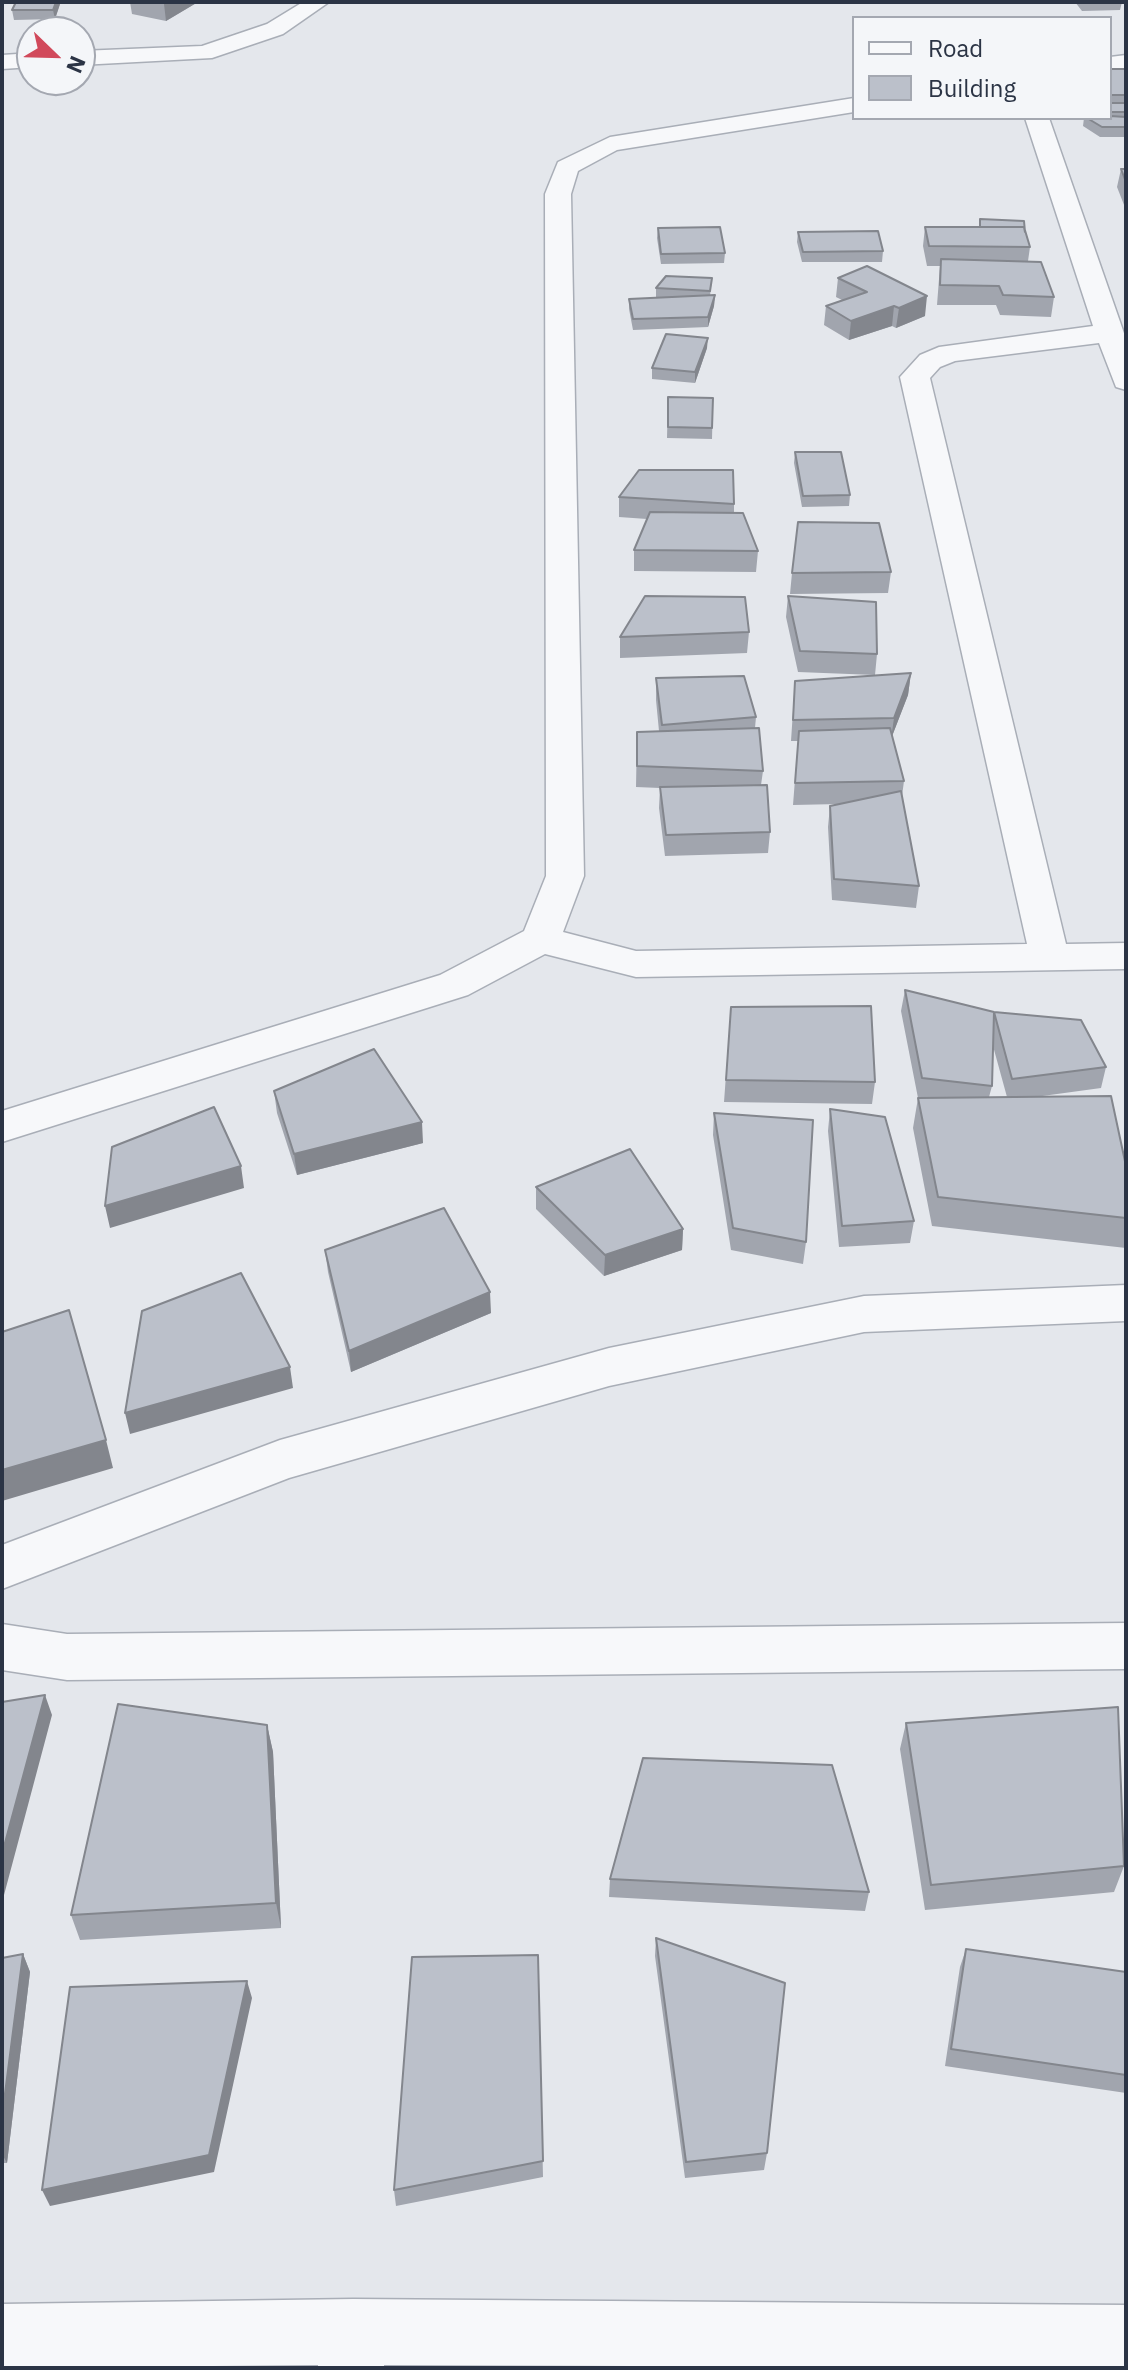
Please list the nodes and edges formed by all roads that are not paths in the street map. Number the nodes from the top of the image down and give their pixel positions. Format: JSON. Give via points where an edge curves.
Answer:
{"nodes":[{"id":1,"x":318,"y":2,"type":"edge"},
{"id":2,"x":96,"y":57,"type":"edge"},
{"id":3,"x":852,"y":105,"type":"edge"},
{"id":4,"x":1038,"y":120,"type":"edge"},
{"id":5,"x":1108,"y":333,"type":"junction"},
{"id":6,"x":1126,"y":381,"type":"edge"},
{"id":7,"x":541,"y":939,"type":"junction"},
{"id":8,"x":1126,"y":956,"type":"edge"},
{"id":9,"x":1050,"y":959,"type":"junction"},
{"id":10,"x":2,"y":1127,"type":"edge"},
{"id":11,"x":1126,"y":1303,"type":"edge"},
{"id":12,"x":2,"y":1567,"type":"edge"},
{"id":13,"x":1126,"y":1646,"type":"edge"},
{"id":14,"x":2,"y":1647,"type":"edge"},
{"id":15,"x":2,"y":2337,"type":"edge"},
{"id":16,"x":1126,"y":2338,"type":"edge"},
{"id":17,"x":352,"y":2350,"type":"edge"}],
"edges":[{"from":1,"to":2,"type":"street","via":[[275,29],[204,53]]},
{"from":3,"to":7,"type":"street","via":[[610,144],[567,167],[558,194],[565,876]]},
{"from":4,"to":5,"type":"street"},
{"from":5,"to":6,"type":"street"},
{"from":5,"to":9,"type":"street","via":[[949,353],[930,361],[915,377]]},
{"from":7,"to":9,"type":"street","via":[[636,964]]},
{"from":7,"to":10,"type":"street","via":[[454,985]]},
{"from":8,"to":9,"type":"street"},
{"from":11,"to":12,"type":"street","via":[[864,1314],[609,1367],[280,1460]]},
{"from":13,"to":14,"type":"street","via":[[67,1657]]},
{"from":15,"to":17,"type":"street"},
{"from":16,"to":17,"type":"street"}]}
